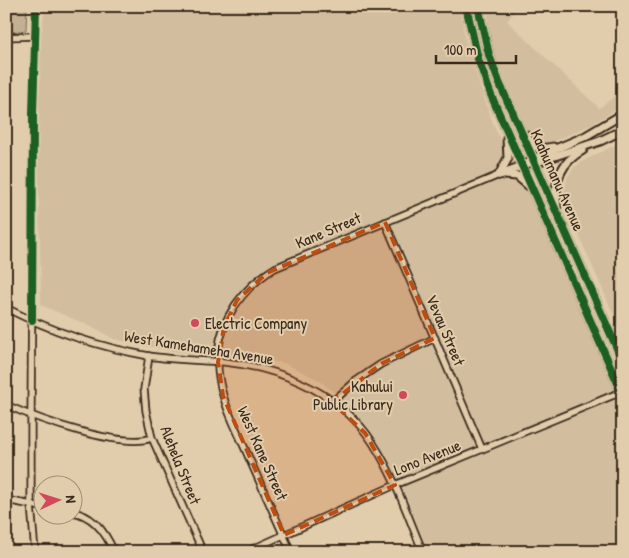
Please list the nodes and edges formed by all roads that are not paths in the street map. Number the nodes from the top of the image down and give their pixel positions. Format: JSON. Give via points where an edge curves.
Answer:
{"nodes":[{"id":1,"x":36,"y":6,"type":"edge"},
{"id":2,"x":466,"y":6,"type":"edge"},
{"id":3,"x":478,"y":6,"type":"edge"},
{"id":4,"x":34,"y":36,"type":"junction"},
{"id":5,"x":6,"y":37,"type":"edge"},
{"id":6,"x":623,"y":114,"type":"edge"},
{"id":7,"x":520,"y":128,"type":"junction"},
{"id":8,"x":506,"y":130,"type":"junction"},
{"id":9,"x":623,"y":130,"type":"edge"},
{"id":10,"x":600,"y":140,"type":"junction"},
{"id":11,"x":570,"y":143,"type":"junction"},
{"id":12,"x":534,"y":161,"type":"junction"},
{"id":13,"x":522,"y":166,"type":"junction"},
{"id":14,"x":499,"y":175,"type":"junction"},
{"id":15,"x":532,"y":189,"type":"junction"},
{"id":16,"x":561,"y":221,"type":"junction"},
{"id":17,"x":384,"y":222,"type":"junction"},
{"id":18,"x":585,"y":276,"type":"junction"},
{"id":19,"x":573,"y":282,"type":"junction"},
{"id":20,"x":6,"y":308,"type":"edge"},
{"id":21,"x":32,"y":320,"type":"junction"},
{"id":22,"x":435,"y":338,"type":"junction"},
{"id":23,"x":149,"y":356,"type":"junction"},
{"id":24,"x":218,"y":362,"type":"junction"},
{"id":25,"x":623,"y":362,"type":"edge"},
{"id":26,"x":622,"y":393,"type":"edge"},
{"id":27,"x":332,"y":402,"type":"junction"},
{"id":28,"x":6,"y":405,"type":"edge"},
{"id":29,"x":31,"y":416,"type":"junction"},
{"id":30,"x":152,"y":438,"type":"junction"},
{"id":31,"x":482,"y":449,"type":"junction"},
{"id":32,"x":395,"y":485,"type":"junction"},
{"id":33,"x":6,"y":500,"type":"edge"},
{"id":34,"x":31,"y":505,"type":"junction"},
{"id":35,"x":82,"y":515,"type":"edge"},
{"id":36,"x":284,"y":535,"type":"junction"},
{"id":37,"x":35,"y":552,"type":"edge"},
{"id":38,"x":114,"y":552,"type":"edge"},
{"id":39,"x":203,"y":552,"type":"edge"},
{"id":40,"x":246,"y":552,"type":"edge"},
{"id":41,"x":291,"y":552,"type":"edge"},
{"id":42,"x":423,"y":552,"type":"edge"}],
"edges":[{"from":1,"to":4,"type":"street"},
{"from":2,"to":8,"type":"main road","name":"Kaahumanu Avenue","via":[[478,59]]},
{"from":3,"to":7,"type":"main road","name":"Kaahumanu Avenue","via":[[489,55]]},
{"from":4,"to":5,"type":"street"},
{"from":4,"to":21,"type":"street"},
{"from":6,"to":11,"type":"main road"},
{"from":7,"to":11,"type":"main road","via":[[533,145],[540,148]]},
{"from":7,"to":12,"type":"main road","name":"Kaahumanu Avenue"},
{"from":8,"to":13,"type":"main road","name":"Kaahumanu Avenue"},
{"from":8,"to":14,"type":"main road","via":[[508,158]]},
{"from":9,"to":10,"type":"main road"},
{"from":10,"to":12,"type":"main road"},
{"from":10,"to":16,"type":"main road","via":[[574,155],[560,172],[556,194]]},
{"from":11,"to":12,"type":"main road"},
{"from":12,"to":13,"type":"main road"},
{"from":12,"to":16,"type":"main road","name":"Kaahumanu Avenue"},
{"from":13,"to":14,"type":"main road"},
{"from":13,"to":15,"type":"main road","name":"Kaahumanu Avenue"},
{"from":14,"to":15,"type":"main road","via":[[517,176]]},
{"from":14,"to":17,"type":"street","name":"Kane Street"},
{"from":15,"to":19,"type":"main road","name":"Kaahumanu Avenue"},
{"from":16,"to":18,"type":"main road","name":"Kaahumanu Avenue"},
{"from":17,"to":22,"type":"street","name":"Vevau Street"},
{"from":17,"to":24,"type":"street","name":"Kane Street","via":[[284,264],[255,282],[228,315]]},
{"from":18,"to":19,"type":"main road"},
{"from":18,"to":25,"type":"main road","name":"Kaahumanu Avenue"},
{"from":19,"to":26,"type":"main road","name":"Kaahumanu Avenue"},
{"from":20,"to":21,"type":"street","name":"West Kamehameha Avenue"},
{"from":21,"to":23,"type":"street","name":"West Kamehameha Avenue","via":[[62,333]]},
{"from":21,"to":29,"type":"street"},
{"from":22,"to":27,"type":"street","via":[[381,364]]},
{"from":22,"to":31,"type":"street","name":"Vevau Street"},
{"from":23,"to":24,"type":"street","name":"West Kamehameha Avenue"},
{"from":23,"to":30,"type":"street","name":"Alehela Street","via":[[144,389]]},
{"from":24,"to":27,"type":"street","name":"West Kamehameha Avenue","via":[[267,369],[302,383]]},
{"from":24,"to":36,"type":"street","name":"West Kane Street","via":[[220,383],[228,408]]},
{"from":26,"to":31,"type":"street","name":"Lono Avenue"},
{"from":27,"to":32,"type":"street","name":"West Kamehameha Avenue","via":[[365,433]]},
{"from":28,"to":29,"type":"street"},
{"from":29,"to":30,"type":"street","via":[[126,440]]},
{"from":29,"to":34,"type":"street"},
{"from":30,"to":39,"type":"street","name":"Alehela Street"},
{"from":31,"to":32,"type":"street","name":"Lono Avenue"},
{"from":32,"to":36,"type":"street","name":"Lono Avenue"},
{"from":32,"to":42,"type":"street","name":"West Kamehameha Avenue"},
{"from":33,"to":34,"type":"street"},
{"from":34,"to":37,"type":"street"},
{"from":35,"to":38,"type":"street","via":[[99,526]]},
{"from":36,"to":40,"type":"street","name":"Lono Avenue"},
{"from":36,"to":41,"type":"street","name":"West Kane Street"}]}
